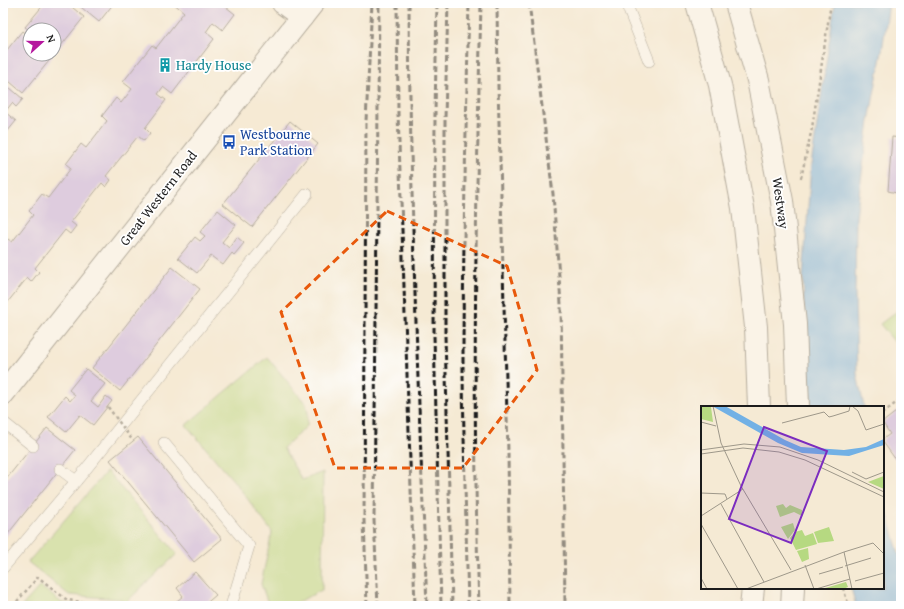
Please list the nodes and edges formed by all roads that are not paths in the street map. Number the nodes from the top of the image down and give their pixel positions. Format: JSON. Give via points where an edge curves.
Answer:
{"nodes":[{"id":1,"x":283,"y":3,"type":"edge"},
{"id":2,"x":626,"y":3,"type":"edge"},
{"id":3,"x":697,"y":3,"type":"edge"},
{"id":4,"x":736,"y":3,"type":"edge"},
{"id":5,"x":308,"y":10,"type":"edge"},
{"id":6,"x":649,"y":61,"type":"dead end"},
{"id":7,"x":307,"y":194,"type":"dead end"},
{"id":8,"x":3,"y":394,"type":"edge"},
{"id":9,"x":759,"y":406,"type":"edge"},
{"id":10,"x":798,"y":406,"type":"edge"},
{"id":11,"x":3,"y":422,"type":"edge"},
{"id":12,"x":164,"y":444,"type":"dead end"},
{"id":13,"x":33,"y":446,"type":"dead end"},
{"id":14,"x":60,"y":469,"type":"dead end"},
{"id":15,"x":76,"y":481,"type":"junction"},
{"id":16,"x":3,"y":568,"type":"edge"},
{"id":17,"x":753,"y":589,"type":"edge"},
{"id":18,"x":794,"y":589,"type":"edge"},
{"id":19,"x":231,"y":606,"type":"edge"},
{"id":20,"x":751,"y":606,"type":"edge"},
{"id":21,"x":792,"y":606,"type":"edge"}],
"edges":[{"from":1,"to":5,"type":"main road"},
{"from":2,"to":6,"type":"lane"},
{"from":3,"to":9,"type":"main road","via":[[720,85],[743,208],[756,327]]},
{"from":4,"to":10,"type":"main road","name":"Westway","via":[[758,80],[782,201],[795,324]]},
{"from":5,"to":8,"type":"main road","name":"Great Western Road"},
{"from":7,"to":15,"type":"lane"},
{"from":11,"to":13,"type":"lane"},
{"from":12,"to":19,"type":"lane","via":[[249,546]]},
{"from":14,"to":15,"type":"lane"},
{"from":15,"to":16,"type":"lane"},
{"from":17,"to":20,"type":"main road"},
{"from":18,"to":21,"type":"main road"}]}
